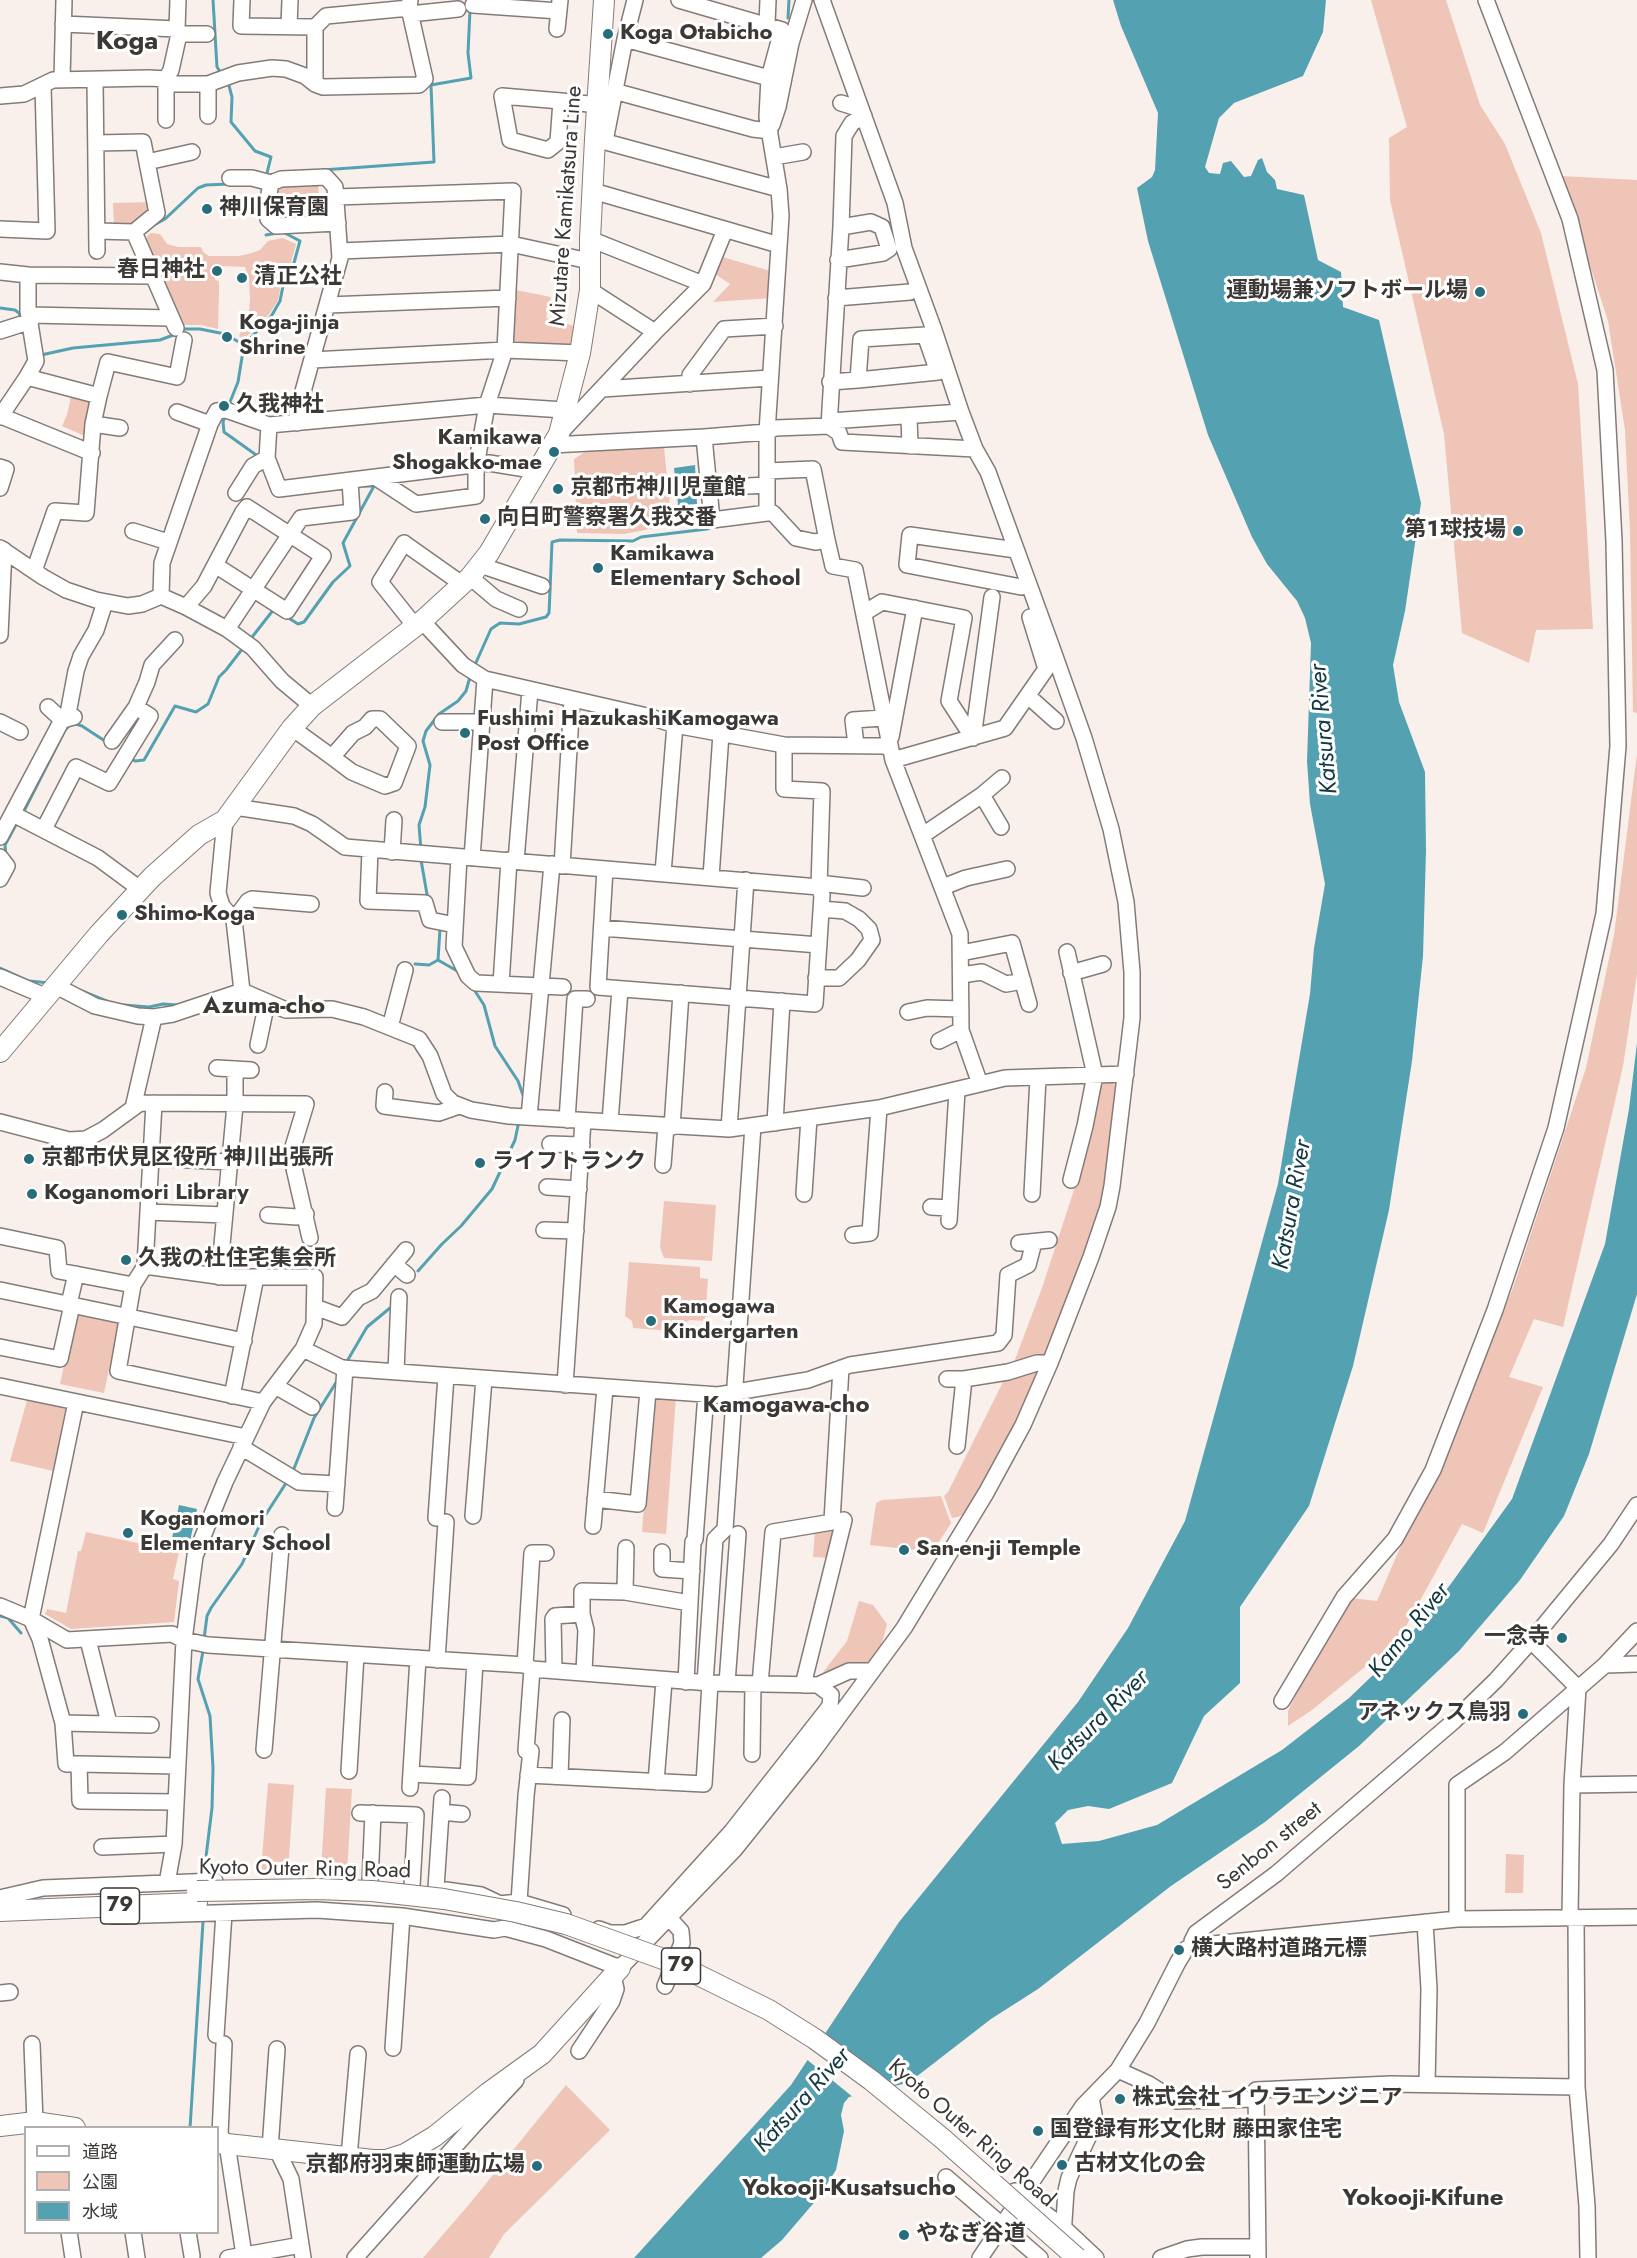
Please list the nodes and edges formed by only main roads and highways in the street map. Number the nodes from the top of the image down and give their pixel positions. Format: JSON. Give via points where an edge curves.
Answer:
{"nodes":[{"id":1,"x":604,"y":0,"type":"edge"},
{"id":2,"x":0,"y":1052,"type":"edge"},
{"id":3,"x":197,"y":1897,"type":"junction"},
{"id":4,"x":2,"y":1905,"type":"edge"},
{"id":5,"x":627,"y":1964,"type":"road end"},
{"id":6,"x":0,"y":2126,"type":"edge"},
{"id":7,"x":67,"y":2126,"type":"edge"},
{"id":8,"x":222,"y":2143,"type":"edge"},
{"id":9,"x":1061,"y":2258,"type":"edge"},
{"id":10,"x":1077,"y":2258,"type":"edge"}],
"edges":[{"from":1,"to":2,"type":"main road","name":"Mizutare Kamikatsura Line","via":[[590,290],[580,353],[556,440],[471,576],[419,623],[312,706],[230,814],[176,853],[140,890]]},
{"from":3,"to":4,"type":"main road","name":"Kyoto Outer Ring Road","number":"79"},
{"from":3,"to":9,"type":"main road","name":"Kyoto Outer Ring Road","number":"79","via":[[405,1905],[450,1911],[570,1937],[669,1974],[761,2019],[820,2057],[933,2147]]},
{"from":3,"to":10,"type":"main road","name":"Kyoto Outer Ring Road","number":"79","bridge":true,"via":[[317,1889],[444,1899],[566,1924],[674,1963],[769,2010],[824,2045],[943,2139]]},
{"from":5,"to":8,"type":"main road","via":[[542,2054],[435,2136],[405,2154],[386,2160]]},
{"from":6,"to":7,"type":"main road","via":[[35,2122]]}]}
